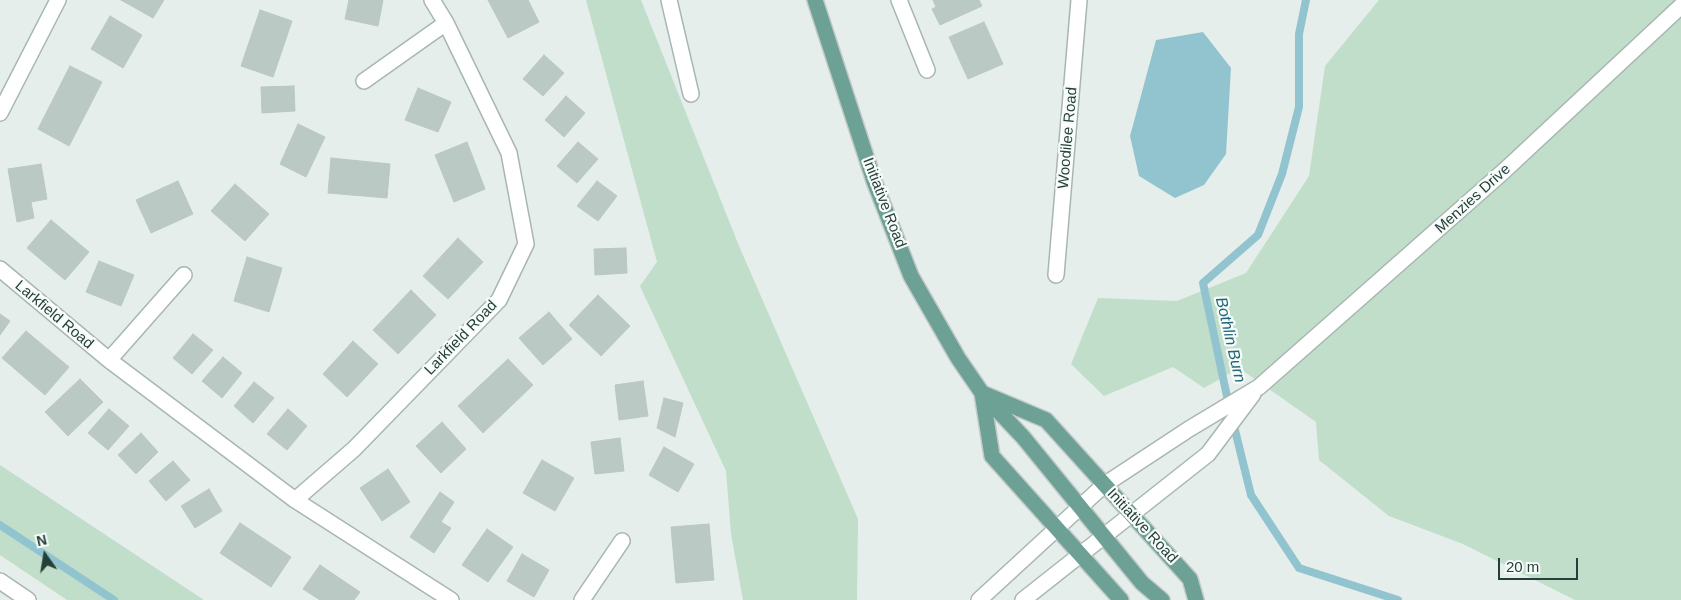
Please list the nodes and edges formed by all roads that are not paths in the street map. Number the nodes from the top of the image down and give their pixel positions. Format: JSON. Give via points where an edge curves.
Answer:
{"nodes":[{"id":1,"x":58,"y":0,"type":"edge"},
{"id":2,"x":432,"y":0,"type":"edge"},
{"id":3,"x":670,"y":0,"type":"edge"},
{"id":4,"x":815,"y":0,"type":"edge"},
{"id":5,"x":898,"y":0,"type":"edge"},
{"id":6,"x":1079,"y":0,"type":"edge"},
{"id":7,"x":1681,"y":6,"type":"edge"},
{"id":8,"x":446,"y":23,"type":"junction"},
{"id":9,"x":927,"y":70,"type":"dead end"},
{"id":10,"x":364,"y":81,"type":"dead end"},
{"id":11,"x":692,"y":94,"type":"dead end"},
{"id":12,"x":0,"y":113,"type":"edge"},
{"id":13,"x":0,"y":269,"type":"edge"},
{"id":14,"x":184,"y":275,"type":"dead end"},
{"id":15,"x":1056,"y":275,"type":"dead end"},
{"id":16,"x":109,"y":360,"type":"junction"},
{"id":17,"x":1263,"y":383,"type":"junction"},
{"id":18,"x":982,"y":393,"type":"junction"},
{"id":19,"x":1104,"y":485,"type":"junction"},
{"id":20,"x":295,"y":500,"type":"junction"},
{"id":21,"x":1080,"y":507,"type":"junction"},
{"id":22,"x":1132,"y":514,"type":"junction"},
{"id":23,"x":1056,"y":529,"type":"junction"},
{"id":24,"x":1105,"y":536,"type":"junction"},
{"id":25,"x":622,"y":541,"type":"dead end"},
{"id":26,"x":1080,"y":555,"type":"junction"},
{"id":27,"x":0,"y":581,"type":"edge"},
{"id":28,"x":28,"y":600,"type":"edge"},
{"id":29,"x":451,"y":600,"type":"edge"},
{"id":30,"x":582,"y":600,"type":"edge"},
{"id":31,"x":979,"y":600,"type":"edge"},
{"id":32,"x":1023,"y":600,"type":"edge"},
{"id":33,"x":1121,"y":600,"type":"edge"},
{"id":34,"x":1162,"y":600,"type":"edge"},
{"id":35,"x":1196,"y":600,"type":"edge"}],
"edges":[{"from":1,"to":12,"type":"street"},
{"from":2,"to":8,"type":"street","name":"Larkfield Road"},
{"from":3,"to":11,"type":"street"},
{"from":4,"to":18,"type":"main road","name":"Initiative Road","via":[[874,181],[912,276],[958,358]]},
{"from":5,"to":9,"type":"street"},
{"from":6,"to":15,"type":"street","name":"Woodilee Road"},
{"from":7,"to":17,"type":"street","name":"Menzies Drive","via":[[1504,171]]},
{"from":8,"to":10,"type":"street"},
{"from":8,"to":20,"type":"street","name":"Larkfield Road","via":[[509,153],[526,244],[498,300],[354,449]]},
{"from":13,"to":16,"type":"street","name":"Larkfield Road"},
{"from":14,"to":16,"type":"street","name":"Larkfield Road"},
{"from":16,"to":20,"type":"street","name":"Larkfield Road"},
{"from":17,"to":19,"type":"street","name":"Menzies Drive"},
{"from":17,"to":22,"type":"street","name":"Menzies Drive","via":[[1208,454]]},
{"from":18,"to":19,"type":"main road","name":"Initiative Road","via":[[1046,420]]},
{"from":18,"to":21,"type":"main road","via":[[1024,437]]},
{"from":18,"to":23,"type":"main road","name":"Initiative Road","via":[[992,456]]},
{"from":19,"to":21,"type":"street","name":"Menzies Drive"},
{"from":19,"to":22,"type":"main road","name":"Initiative Road"},
{"from":20,"to":29,"type":"street","name":"Larkfield Road"},
{"from":21,"to":23,"type":"street","name":"Menzies Drive"},
{"from":21,"to":24,"type":"main road"},
{"from":22,"to":24,"type":"street","name":"Menzies Drive"},
{"from":22,"to":35,"type":"main road","name":"Initiative Road","via":[[1190,579]]},
{"from":23,"to":26,"type":"main road","name":"Initiative Road"},
{"from":23,"to":31,"type":"street","name":"Menzies Drive"},
{"from":24,"to":26,"type":"street","name":"Menzies Drive"},
{"from":24,"to":34,"type":"main road","via":[[1142,584]]},
{"from":25,"to":30,"type":"street"},
{"from":26,"to":32,"type":"street","name":"Menzies Drive"},
{"from":26,"to":33,"type":"main road","name":"Initiative Road"},
{"from":27,"to":28,"type":"street"}]}
